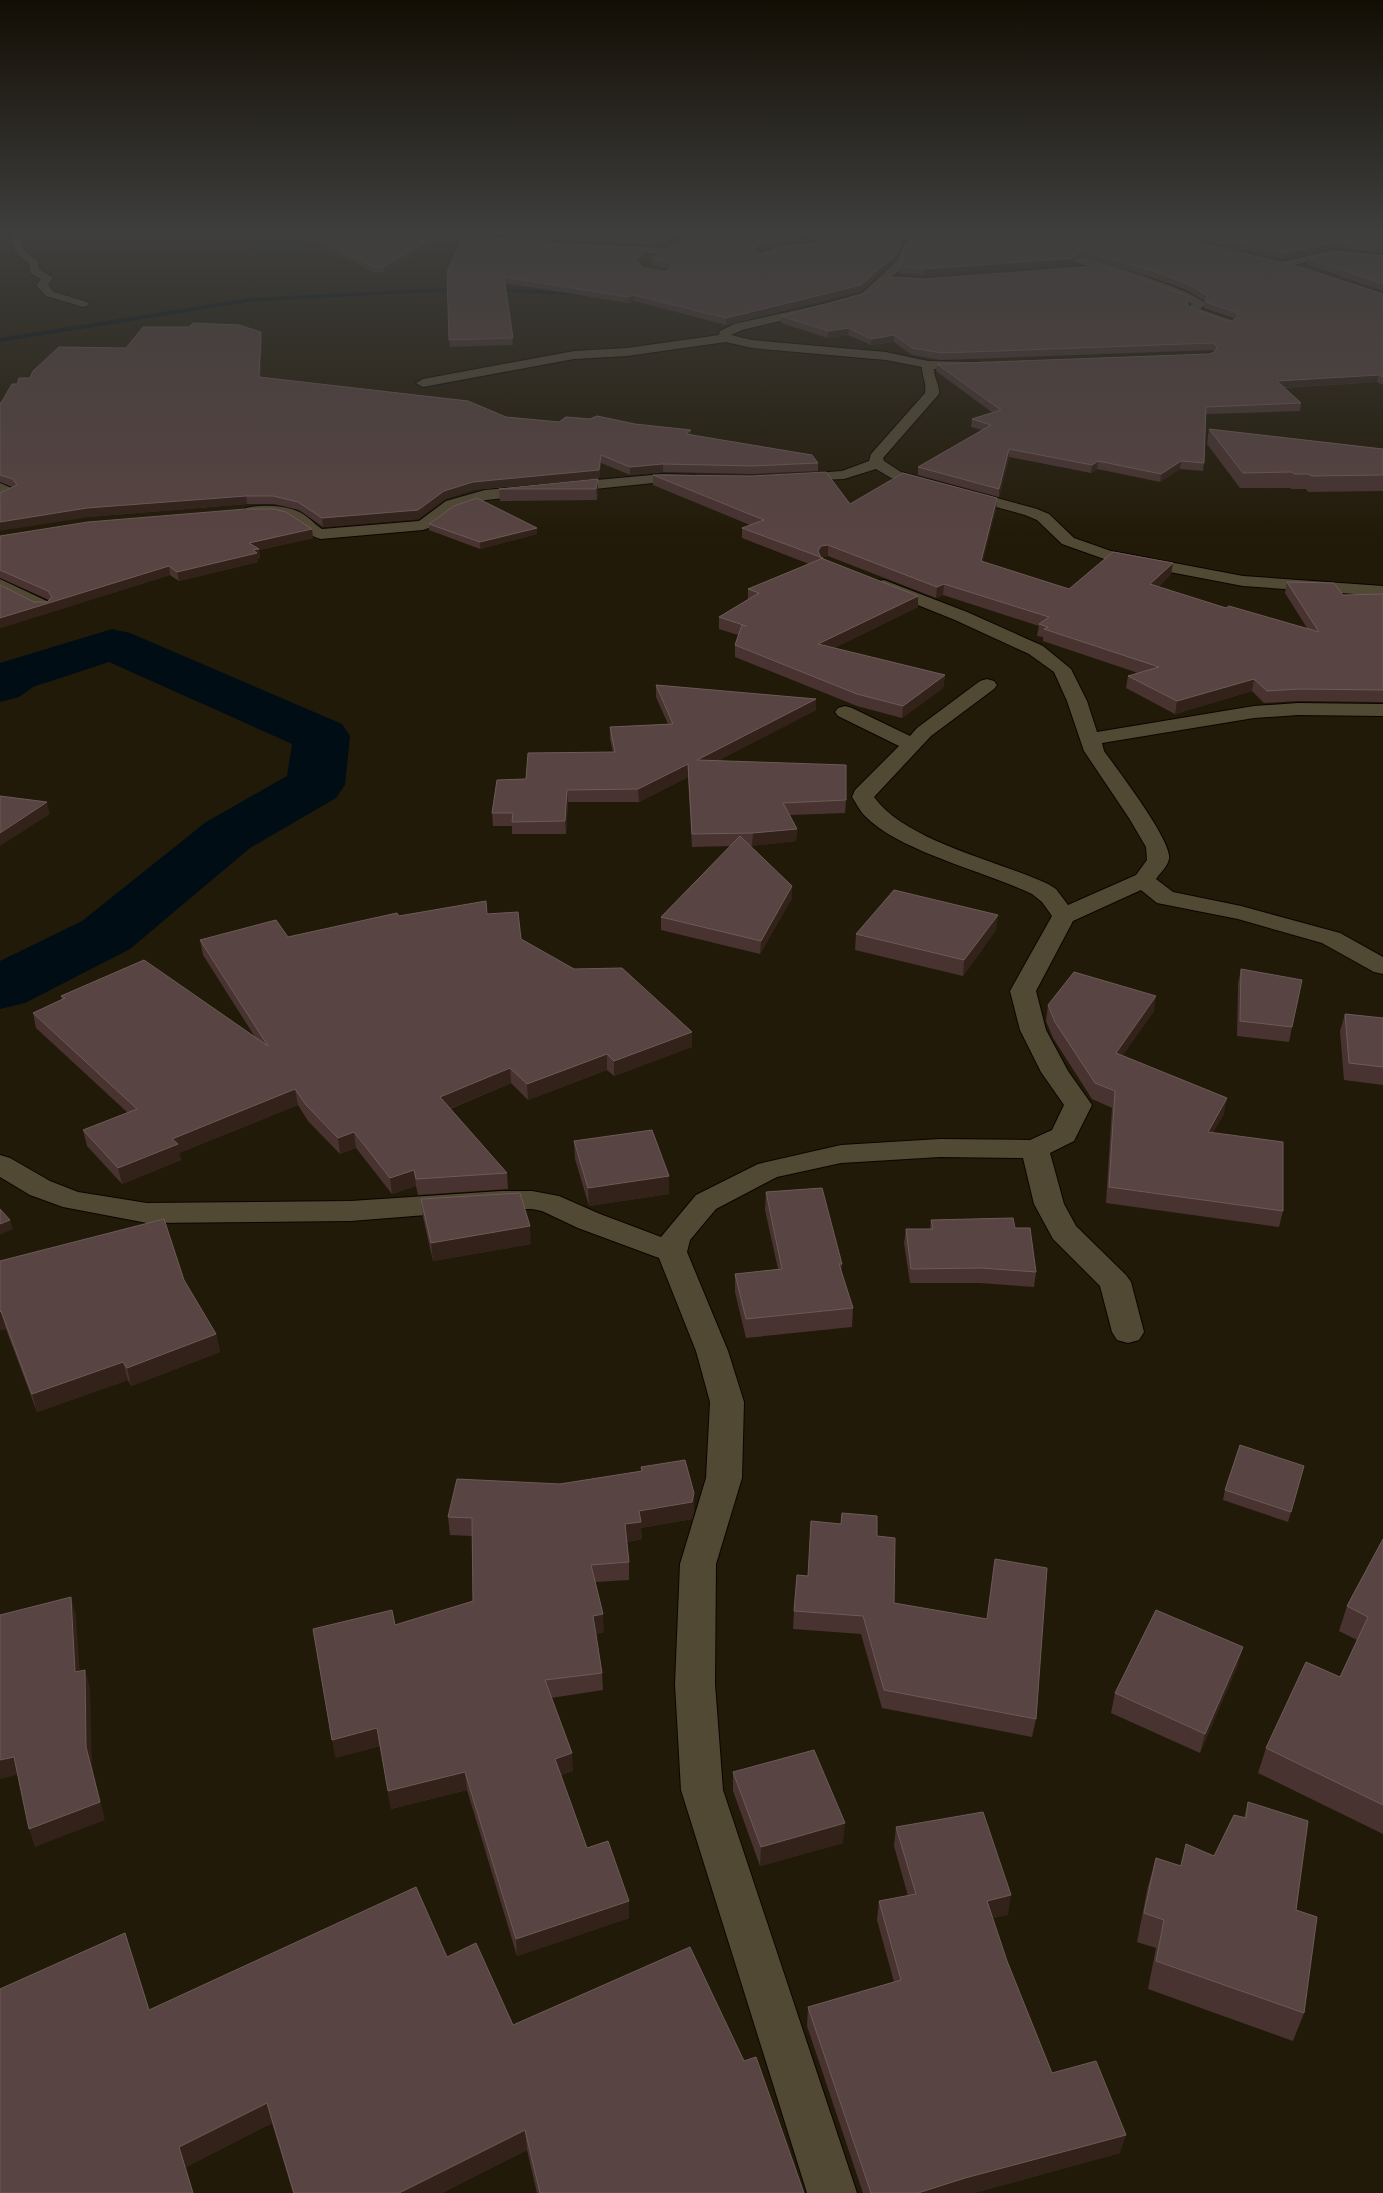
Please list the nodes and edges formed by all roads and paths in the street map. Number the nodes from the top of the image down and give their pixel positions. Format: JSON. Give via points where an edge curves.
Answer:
{"nodes":[{"id":1,"x":724,"y":334,"type":"edge"},
{"id":2,"x":726,"y":338,"type":"junction"},
{"id":3,"x":990,"y":364,"type":"edge"},
{"id":4,"x":928,"y":365,"type":"junction"},
{"id":5,"x":423,"y":382,"type":"dead end"},
{"id":6,"x":877,"y":463,"type":"junction"},
{"id":7,"x":707,"y":479,"type":"edge"},
{"id":8,"x":780,"y":479,"type":"edge"},
{"id":9,"x":0,"y":488,"type":"edge"},
{"id":10,"x":0,"y":496,"type":"edge"},
{"id":11,"x":239,"y":511,"type":"edge"},
{"id":12,"x":854,"y":574,"type":"edge"},
{"id":13,"x":0,"y":584,"type":"edge"},
{"id":14,"x":1383,"y":591,"type":"edge"},
{"id":15,"x":43,"y":606,"type":"edge"},
{"id":16,"x":987,"y":685,"type":"dead end"},
{"id":17,"x":1383,"y":710,"type":"edge"},
{"id":18,"x":845,"y":712,"type":"dead end"},
{"id":19,"x":1090,"y":739,"type":"junction"},
{"id":20,"x":912,"y":745,"type":"junction"},
{"id":21,"x":1144,"y":880,"type":"junction"},
{"id":22,"x":1064,"y":916,"type":"junction"},
{"id":23,"x":1383,"y":967,"type":"edge"},
{"id":24,"x":1035,"y":1149,"type":"junction"},
{"id":25,"x":0,"y":1164,"type":"edge"},
{"id":26,"x":672,"y":1252,"type":"junction"},
{"id":27,"x":1128,"y":1332,"type":"dead end"},
{"id":28,"x":832,"y":2193,"type":"edge"}],
"edges":[{"from":1,"to":2,"type":"street"},
{"from":2,"to":4,"type":"street","via":[[752,344],[886,356]]},
{"from":2,"to":5,"type":"street","via":[[627,352],[562,356]]},
{"from":3,"to":4,"type":"street"},
{"from":4,"to":6,"type":"street","via":[[932,394],[876,457]]},
{"from":6,"to":8,"type":"street","via":[[844,475]]},
{"from":6,"to":14,"type":"street","via":[[896,474],[1031,512],[1043,517],[1068,541],[1107,555],[1243,581]]},
{"from":7,"to":11,"type":"street","via":[[663,478],[485,495],[451,504],[423,525],[324,534],[315,532],[293,515],[274,511]]},
{"from":9,"to":10,"type":"street","via":[[9,492]]},
{"from":12,"to":19,"type":"street","via":[[961,616],[1046,656],[1062,669]]},
{"from":13,"to":15,"type":"street"},
{"from":16,"to":20,"type":"street","via":[[924,732]]},
{"from":17,"to":19,"type":"street","via":[[1254,712]]},
{"from":18,"to":20,"type":"street"},
{"from":19,"to":21,"type":"street","via":[[1094,751],[1157,846],[1158,860]]},
{"from":20,"to":22,"type":"street","via":[[884,776],[866,790],[863,796],[875,815],[926,843],[1001,870],[1045,892]]},
{"from":21,"to":22,"type":"street"},
{"from":21,"to":23,"type":"street","via":[[1165,898],[1241,913],[1331,938]]},
{"from":22,"to":24,"type":"street","via":[[1023,992],[1034,1030],[1055,1072],[1078,1105],[1064,1135]]},
{"from":24,"to":26,"type":"street","via":[[940,1148],[841,1154],[768,1170],[706,1202],[675,1238]]},
{"from":24,"to":27,"type":"street","via":[[1048,1204],[1064,1232],[1115,1282]]},
{"from":25,"to":26,"type":"street","via":[[40,1188],[73,1200],[147,1213],[351,1211],[532,1200],[549,1203]]},
{"from":26,"to":28,"type":"street","via":[[712,1350],[727,1402],[724,1478],[698,1564],[695,1684],[702,1790]]}]}
